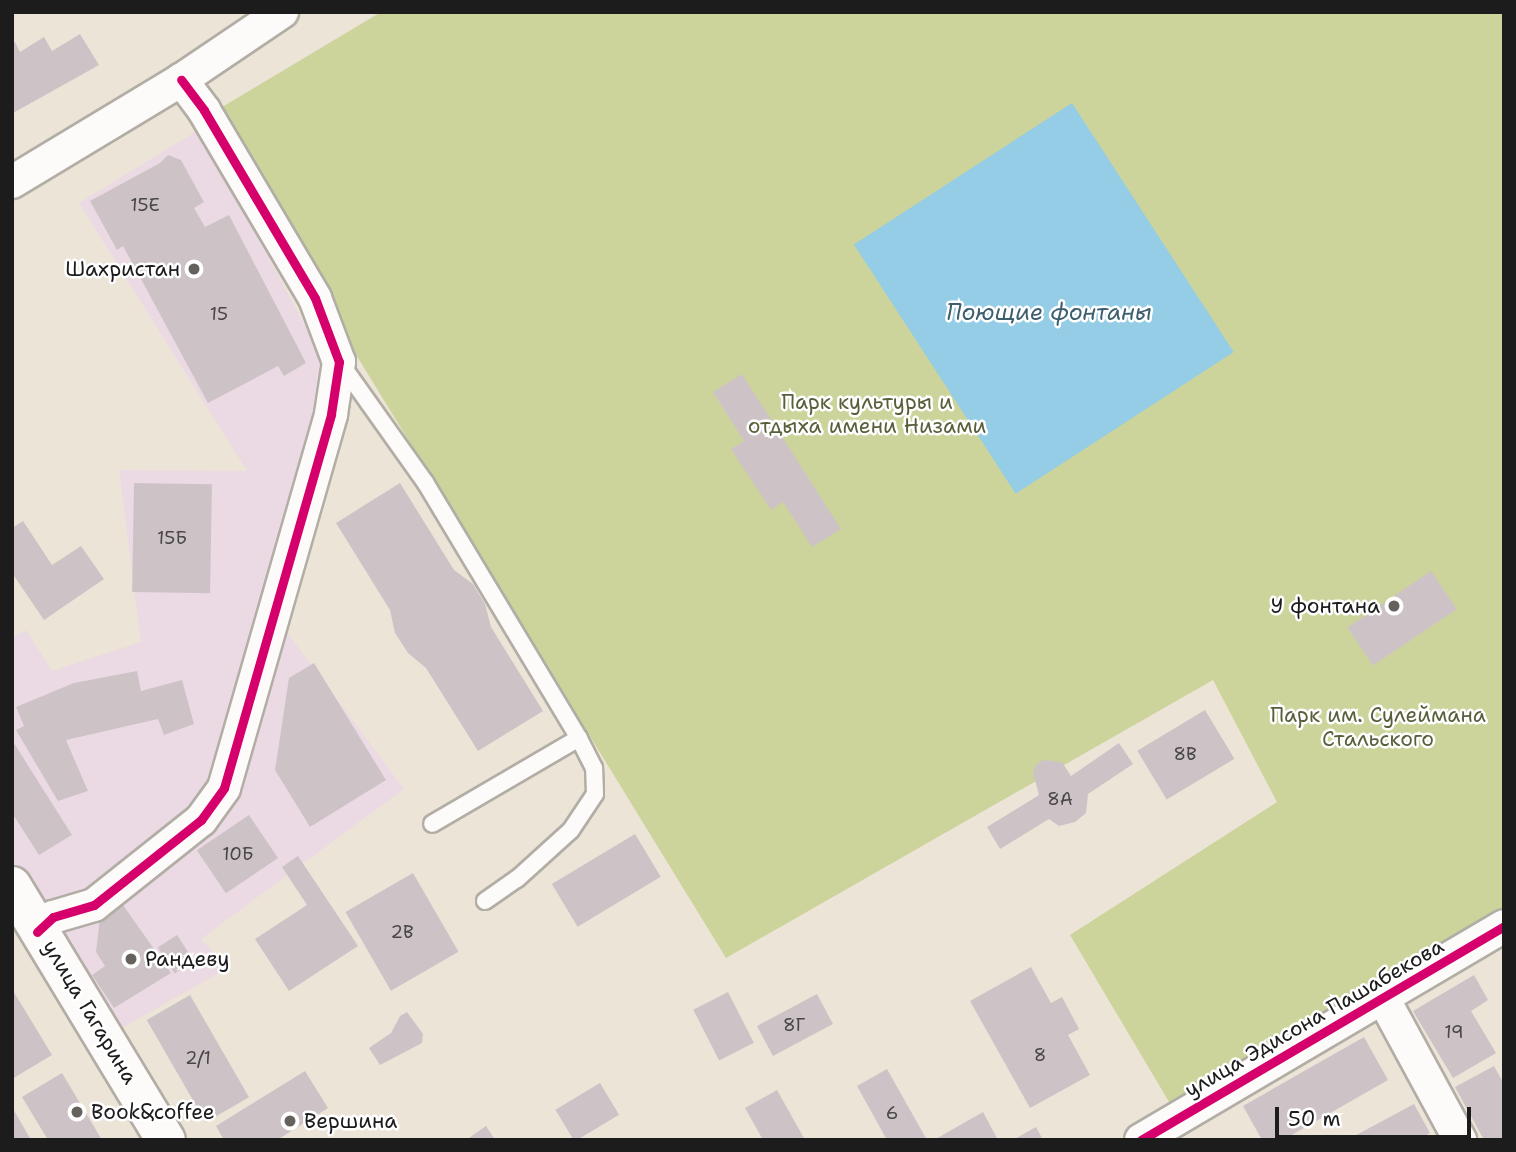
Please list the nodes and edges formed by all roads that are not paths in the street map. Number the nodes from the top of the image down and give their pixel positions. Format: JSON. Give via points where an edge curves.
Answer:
{"nodes":[{"id":1,"x":282,"y":12,"type":"edge"},
{"id":2,"x":181,"y":80,"type":"junction"},
{"id":3,"x":12,"y":181,"type":"edge"},
{"id":4,"x":339,"y":362,"type":"junction"},
{"id":5,"x":579,"y":738,"type":"junction"},
{"id":6,"x":432,"y":824,"type":"dead end"},
{"id":7,"x":485,"y":901,"type":"dead end"},
{"id":8,"x":22,"y":908,"type":"edge"},
{"id":9,"x":1504,"y":926,"type":"edge"},
{"id":10,"x":1383,"y":998,"type":"junction"},
{"id":11,"x":159,"y":1140,"type":"edge"},
{"id":12,"x":166,"y":1140,"type":"edge"},
{"id":13,"x":1141,"y":1140,"type":"edge"},
{"id":14,"x":1460,"y":1140,"type":"edge"}],
"edges":[{"from":1,"to":2,"type":"street"},
{"from":2,"to":3,"type":"street"},
{"from":2,"to":4,"type":"street","via":[[204,110],[315,298]]},
{"from":4,"to":5,"type":"lane","via":[[425,482]]},
{"from":4,"to":8,"type":"street","via":[[331,414],[224,788],[201,820],[94,905],[53,917]]},
{"from":5,"to":6,"type":"lane"},
{"from":5,"to":7,"type":"lane","via":[[594,768],[595,794],[571,830]]},
{"from":8,"to":11,"type":"main road","name":"улица Гагарина"},
{"from":8,"to":12,"type":"main road","name":"улица Гагарина"},
{"from":9,"to":10,"type":"street","name":"улица Эдисона Пашабекова"},
{"from":10,"to":13,"type":"street","name":"улица Эдисона Пашабекова"},
{"from":10,"to":14,"type":"street"}]}
